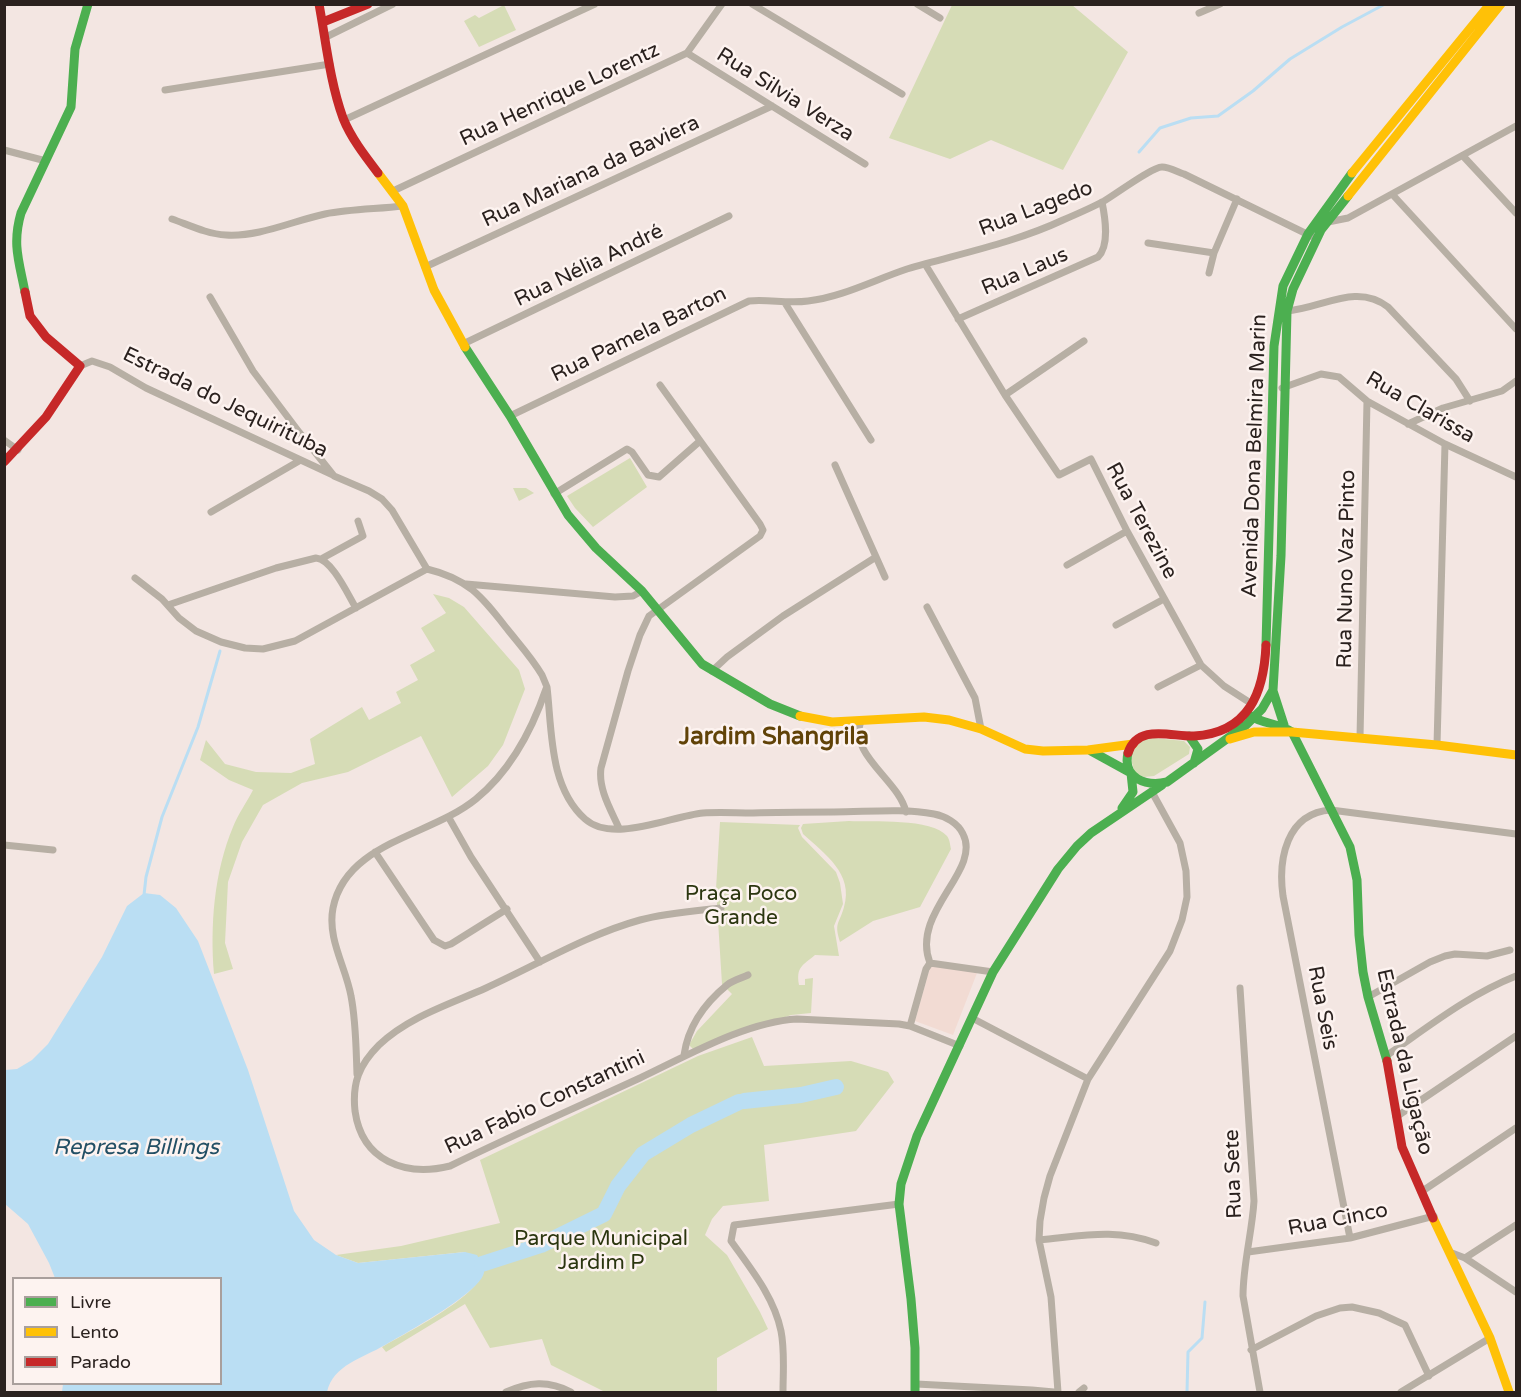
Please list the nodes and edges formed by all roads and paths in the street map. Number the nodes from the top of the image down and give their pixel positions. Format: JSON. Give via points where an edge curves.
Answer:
{"nodes":[{"id":1,"x":88,"y":4,"type":"edge"},
{"id":2,"x":319,"y":4,"type":"edge"},
{"id":3,"x":368,"y":4,"type":"edge"},
{"id":4,"x":595,"y":4,"type":"edge"},
{"id":5,"x":722,"y":4,"type":"edge"},
{"id":6,"x":752,"y":4,"type":"edge"},
{"id":7,"x":917,"y":4,"type":"edge"},
{"id":8,"x":1220,"y":4,"type":"edge"},
{"id":9,"x":1490,"y":4,"type":"edge"},
{"id":10,"x":1501,"y":4,"type":"edge"},
{"id":11,"x":392,"y":5,"type":"edge"},
{"id":12,"x":1199,"y":13,"type":"dead end"},
{"id":13,"x":939,"y":18,"type":"dead end"},
{"id":14,"x":323,"y":22,"type":"junction"},
{"id":15,"x":326,"y":37,"type":"junction"},
{"id":16,"x":687,"y":53,"type":"junction"},
{"id":17,"x":330,"y":64,"type":"junction"},
{"id":18,"x":165,"y":90,"type":"dead end"},
{"id":19,"x":902,"y":94,"type":"dead end"},
{"id":20,"x":772,"y":106,"type":"junction"},
{"id":21,"x":344,"y":120,"type":"junction"},
{"id":22,"x":1516,"y":126,"type":"edge"},
{"id":23,"x":4,"y":150,"type":"edge"},
{"id":24,"x":1463,"y":156,"type":"junction"},
{"id":25,"x":46,"y":161,"type":"junction"},
{"id":26,"x":865,"y":164,"type":"dead end"},
{"id":27,"x":393,"y":191,"type":"junction"},
{"id":28,"x":1392,"y":194,"type":"junction"},
{"id":29,"x":1237,"y":199,"type":"junction"},
{"id":30,"x":1102,"y":202,"type":"junction"},
{"id":31,"x":404,"y":206,"type":"junction"},
{"id":32,"x":1516,"y":213,"type":"edge"},
{"id":33,"x":729,"y":216,"type":"dead end"},
{"id":34,"x":1331,"y":217,"type":"junction"},
{"id":35,"x":172,"y":219,"type":"dead end"},
{"id":36,"x":1312,"y":236,"type":"junction"},
{"id":37,"x":1148,"y":243,"type":"dead end"},
{"id":38,"x":1214,"y":253,"type":"junction"},
{"id":39,"x":925,"y":264,"type":"junction"},
{"id":40,"x":425,"y":267,"type":"junction"},
{"id":41,"x":1209,"y":273,"type":"dead end"},
{"id":42,"x":210,"y":297,"type":"dead end"},
{"id":43,"x":785,"y":303,"type":"junction"},
{"id":44,"x":1283,"y":311,"type":"junction"},
{"id":45,"x":958,"y":319,"type":"junction"},
{"id":46,"x":1516,"y":329,"type":"edge"},
{"id":47,"x":1084,"y":341,"type":"dead end"},
{"id":48,"x":463,"y":344,"type":"junction"},
{"id":49,"x":80,"y":366,"type":"junction"},
{"id":50,"x":1516,"y":381,"type":"edge"},
{"id":51,"x":660,"y":385,"type":"dead end"},
{"id":52,"x":1284,"y":387,"type":"junction"},
{"id":53,"x":1273,"y":390,"type":"junction"},
{"id":54,"x":1005,"y":395,"type":"junction"},
{"id":55,"x":1367,"y":401,"type":"junction"},
{"id":56,"x":1470,"y":401,"type":"junction"},
{"id":57,"x":510,"y":416,"type":"junction"},
{"id":58,"x":1408,"y":424,"type":"junction"},
{"id":59,"x":4,"y":440,"type":"edge"},
{"id":60,"x":871,"y":440,"type":"dead end"},
{"id":61,"x":700,"y":441,"type":"junction"},
{"id":62,"x":1445,"y":444,"type":"junction"},
{"id":63,"x":18,"y":450,"type":"junction"},
{"id":64,"x":299,"y":461,"type":"junction"},
{"id":65,"x":4,"y":462,"type":"edge"},
{"id":66,"x":835,"y":465,"type":"dead end"},
{"id":67,"x":334,"y":476,"type":"junction"},
{"id":68,"x":1516,"y":477,"type":"edge"},
{"id":69,"x":554,"y":495,"type":"junction"},
{"id":70,"x":211,"y":512,"type":"dead end"},
{"id":71,"x":358,"y":521,"type":"dead end"},
{"id":72,"x":1127,"y":531,"type":"junction"},
{"id":73,"x":876,"y":557,"type":"junction"},
{"id":74,"x":321,"y":559,"type":"junction"},
{"id":75,"x":1067,"y":565,"type":"dead end"},
{"id":76,"x":427,"y":569,"type":"junction"},
{"id":77,"x":885,"y":577,"type":"dead end"},
{"id":78,"x":135,"y":578,"type":"dead end"},
{"id":79,"x":465,"y":584,"type":"junction"},
{"id":80,"x":642,"y":591,"type":"junction"},
{"id":81,"x":1164,"y":599,"type":"junction"},
{"id":82,"x":168,"y":605,"type":"junction"},
{"id":83,"x":927,"y":607,"type":"dead end"},
{"id":84,"x":356,"y":608,"type":"junction"},
{"id":85,"x":656,"y":610,"type":"junction"},
{"id":86,"x":1116,"y":625,"type":"dead end"},
{"id":87,"x":1201,"y":665,"type":"junction"},
{"id":88,"x":712,"y":671,"type":"junction"},
{"id":89,"x":547,"y":687,"type":"junction"},
{"id":90,"x":1158,"y":687,"type":"dead end"},
{"id":91,"x":1273,"y":690,"type":"junction"},
{"id":92,"x":1249,"y":707,"type":"junction"},
{"id":93,"x":1253,"y":718,"type":"junction"},
{"id":94,"x":861,"y":721,"type":"junction"},
{"id":95,"x":1284,"y":725,"type":"junction"},
{"id":96,"x":981,"y":729,"type":"junction"},
{"id":97,"x":1292,"y":732,"type":"junction"},
{"id":98,"x":1189,"y":735,"type":"junction"},
{"id":99,"x":1360,"y":738,"type":"junction"},
{"id":100,"x":1228,"y":740,"type":"junction"},
{"id":101,"x":1133,"y":744,"type":"junction"},
{"id":102,"x":1437,"y":744,"type":"junction"},
{"id":103,"x":1088,"y":750,"type":"junction"},
{"id":104,"x":1516,"y":755,"type":"edge"},
{"id":105,"x":1194,"y":763,"type":"junction"},
{"id":106,"x":1131,"y":773,"type":"junction"},
{"id":107,"x":1162,"y":785,"type":"junction"},
{"id":108,"x":1152,"y":792,"type":"junction"},
{"id":109,"x":1331,"y":810,"type":"junction"},
{"id":110,"x":906,"y":812,"type":"junction"},
{"id":111,"x":1119,"y":812,"type":"junction"},
{"id":112,"x":449,"y":818,"type":"junction"},
{"id":113,"x":619,"y":828,"type":"junction"},
{"id":114,"x":1516,"y":834,"type":"edge"},
{"id":115,"x":4,"y":845,"type":"edge"},
{"id":116,"x":53,"y":850,"type":"dead end"},
{"id":117,"x":375,"y":852,"type":"junction"},
{"id":118,"x":721,"y":908,"type":"dead end"},
{"id":119,"x":507,"y":909,"type":"junction"},
{"id":120,"x":1510,"y":950,"type":"dead end"},
{"id":121,"x":540,"y":962,"type":"junction"},
{"id":122,"x":930,"y":963,"type":"junction"},
{"id":123,"x":993,"y":972,"type":"junction"},
{"id":124,"x":748,"y":975,"type":"dead end"},
{"id":125,"x":1516,"y":975,"type":"edge"},
{"id":126,"x":1240,"y":988,"type":"dead end"},
{"id":127,"x":1368,"y":997,"type":"junction"},
{"id":128,"x":972,"y":1018,"type":"junction"},
{"id":129,"x":910,"y":1026,"type":"junction"},
{"id":130,"x":1516,"y":1036,"type":"edge"},
{"id":131,"x":960,"y":1046,"type":"junction"},
{"id":132,"x":684,"y":1055,"type":"junction"},
{"id":133,"x":1386,"y":1056,"type":"junction"},
{"id":134,"x":357,"y":1075,"type":"junction"},
{"id":135,"x":1088,"y":1080,"type":"junction"},
{"id":136,"x":1396,"y":1117,"type":"junction"},
{"id":137,"x":1516,"y":1128,"type":"edge"},
{"id":138,"x":1421,"y":1192,"type":"junction"},
{"id":139,"x":899,"y":1204,"type":"junction"},
{"id":140,"x":1434,"y":1216,"type":"junction"},
{"id":141,"x":1516,"y":1225,"type":"edge"},
{"id":142,"x":1350,"y":1238,"type":"junction"},
{"id":143,"x":1040,"y":1240,"type":"junction"},
{"id":144,"x":1156,"y":1243,"type":"dead end"},
{"id":145,"x":1248,"y":1252,"type":"junction"},
{"id":146,"x":1452,"y":1253,"type":"junction"},
{"id":147,"x":1465,"y":1258,"type":"junction"},
{"id":148,"x":1516,"y":1292,"type":"edge"},
{"id":149,"x":1490,"y":1338,"type":"junction"},
{"id":150,"x":1251,"y":1350,"type":"junction"},
{"id":151,"x":1430,"y":1376,"type":"junction"},
{"id":152,"x":916,"y":1388,"type":"edge"},
{"id":153,"x":506,"y":1392,"type":"edge"},
{"id":154,"x":571,"y":1392,"type":"edge"},
{"id":155,"x":783,"y":1392,"type":"edge"},
{"id":156,"x":1056,"y":1392,"type":"edge"},
{"id":157,"x":1260,"y":1392,"type":"edge"},
{"id":158,"x":1401,"y":1392,"type":"edge"},
{"id":159,"x":1509,"y":1392,"type":"edge"}],
"edges":[{"from":1,"to":25,"type":"main road","via":[[75,49],[71,107]]},
{"from":2,"to":14,"type":"main road","name":"Avenida Dona Belmira Marin"},
{"from":3,"to":14,"type":"main road"},
{"from":4,"to":21,"type":"street"},
{"from":5,"to":16,"type":"street","name":"Rua Henrique Lorentz"},
{"from":6,"to":19,"type":"street"},
{"from":7,"to":13,"type":"street"},
{"from":8,"to":12,"type":"street"},
{"from":9,"to":34,"type":"main road","name":"Avenida Dona Belmira Marin","via":[[1340,188]]},
{"from":10,"to":34,"type":"main road","name":"Avenida Dona Belmira Marin"},
{"from":11,"to":15,"type":"street"},
{"from":14,"to":15,"type":"main road","name":"Avenida Dona Belmira Marin"},
{"from":15,"to":17,"type":"main road","name":"Avenida Dona Belmira Marin"},
{"from":16,"to":20,"type":"street","name":"Rua Silvia Verza"},
{"from":16,"to":27,"type":"street","name":"Rua Henrique Lorentz"},
{"from":17,"to":18,"type":"street"},
{"from":17,"to":21,"type":"main road","name":"Avenida Dona Belmira Marin"},
{"from":20,"to":26,"type":"street","name":"Rua Silvia Verza"},
{"from":20,"to":40,"type":"street","name":"Rua Mariana da Baviera"},
{"from":21,"to":27,"type":"main road","name":"Avenida Dona Belmira Marin","via":[[364,155]]},
{"from":22,"to":24,"type":"street"},
{"from":23,"to":25,"type":"street"},
{"from":24,"to":28,"type":"street"},
{"from":24,"to":32,"type":"street"},
{"from":25,"to":49,"type":"main road","via":[[21,213],[16,230],[17,256],[30,316],[46,337]]},
{"from":27,"to":31,"type":"main road","name":"Avenida Dona Belmira Marin"},
{"from":28,"to":34,"type":"street","via":[[1348,219]]},
{"from":28,"to":46,"type":"street"},
{"from":29,"to":30,"type":"street","name":"Rua Lagedo","via":[[1163,167],[1149,171]]},
{"from":29,"to":36,"type":"street","name":"Rua Lagedo"},
{"from":29,"to":38,"type":"street"},
{"from":30,"to":39,"type":"street","name":"Rua Lagedo","via":[[1037,230]]},
{"from":30,"to":45,"type":"street","name":"Rua Laus","via":[[1103,251],[1093,260]]},
{"from":31,"to":35,"type":"street","via":[[328,213],[243,234],[208,232]]},
{"from":31,"to":40,"type":"main road","name":"Avenida Dona Belmira Marin"},
{"from":33,"to":48,"type":"street","name":"Rua Nélia André"},
{"from":34,"to":36,"type":"main road","name":"Avenida Dona Belmira Marin"},
{"from":36,"to":44,"type":"main road","name":"Avenida Dona Belmira Marin"},
{"from":37,"to":38,"type":"street"},
{"from":38,"to":41,"type":"street"},
{"from":39,"to":43,"type":"street","name":"Rua Lagedo","via":[[831,296]]},
{"from":39,"to":45,"type":"street","name":"Rua Terezine"},
{"from":40,"to":48,"type":"main road","name":"Avenida Dona Belmira Marin"},
{"from":42,"to":67,"type":"street","via":[[253,371]]},
{"from":43,"to":57,"type":"street","name":"Rua Pamela Barton","via":[[749,301]]},
{"from":43,"to":60,"type":"street"},
{"from":44,"to":52,"type":"main road","name":"Avenida Dona Belmira Marin"},
{"from":44,"to":53,"type":"main road","name":"Avenida Dona Belmira Marin","via":[[1274,346]]},
{"from":44,"to":56,"type":"street","via":[[1349,296],[1378,301],[1389,307],[1456,379]]},
{"from":45,"to":54,"type":"street","name":"Rua Terezine"},
{"from":47,"to":54,"type":"street"},
{"from":48,"to":57,"type":"main road","name":"Avenida Dona Belmira Marin"},
{"from":49,"to":63,"type":"main road"},
{"from":49,"to":64,"type":"street","name":"Estrada do Jequirituba","via":[[92,362],[110,366],[146,388]]},
{"from":50,"to":56,"type":"street","via":[[1502,392]]},
{"from":51,"to":61,"type":"street"},
{"from":52,"to":53,"type":"street","name":"Rua Clarissa"},
{"from":52,"to":55,"type":"street","name":"Rua Clarissa","via":[[1329,374],[1339,377]]},
{"from":52,"to":91,"type":"main road","name":"Avenida Dona Belmira Marin","via":[[1281,556]]},
{"from":53,"to":92,"type":"main road","name":"Avenida Dona Belmira Marin","via":[[1264,663],[1258,696]]},
{"from":54,"to":72,"type":"street","name":"Rua Terezine","via":[[1059,476],[1091,459]]},
{"from":55,"to":58,"type":"street","name":"Rua Clarissa"},
{"from":55,"to":99,"type":"street","name":"Rua Nuno Vaz Pinto"},
{"from":56,"to":58,"type":"street"},
{"from":57,"to":69,"type":"main road","name":"Avenida Dona Belmira Marin"},
{"from":58,"to":62,"type":"street","name":"Rua Clarissa"},
{"from":59,"to":63,"type":"street"},
{"from":61,"to":69,"type":"street","via":[[661,477],[650,477],[629,449]]},
{"from":61,"to":85,"type":"street","via":[[762,530],[760,536]]},
{"from":62,"to":68,"type":"street","name":"Rua Clarissa"},
{"from":62,"to":102,"type":"street"},
{"from":63,"to":65,"type":"main road"},
{"from":64,"to":67,"type":"street","name":"Estrada do Jequirituba"},
{"from":64,"to":70,"type":"street"},
{"from":66,"to":73,"type":"street"},
{"from":67,"to":76,"type":"street","name":"Estrada do Jequirituba","via":[[382,499]]},
{"from":69,"to":80,"type":"main road","name":"Avenida Dona Belmira Marin","via":[[580,531]]},
{"from":71,"to":74,"type":"street","via":[[363,536]]},
{"from":72,"to":75,"type":"street"},
{"from":72,"to":81,"type":"street","name":"Rua Terezine"},
{"from":73,"to":77,"type":"street"},
{"from":73,"to":88,"type":"street","via":[[758,634]]},
{"from":74,"to":82,"type":"street","via":[[297,562]]},
{"from":74,"to":84,"type":"street","via":[[331,567]]},
{"from":76,"to":79,"type":"street"},
{"from":76,"to":84,"type":"street"},
{"from":78,"to":82,"type":"street"},
{"from":79,"to":80,"type":"street","via":[[615,597]]},
{"from":79,"to":89,"type":"street","via":[[492,608],[538,667]]},
{"from":80,"to":85,"type":"main road","name":"Avenida Dona Belmira Marin"},
{"from":81,"to":86,"type":"street"},
{"from":81,"to":87,"type":"street","name":"Rua Terezine"},
{"from":82,"to":84,"type":"street","via":[[196,631],[253,649],[272,649],[295,641]]},
{"from":83,"to":96,"type":"street","via":[[975,698]]},
{"from":85,"to":88,"type":"main road","name":"Avenida Dona Belmira Marin","via":[[690,652]]},
{"from":85,"to":113,"type":"street","via":[[640,635],[601,768],[603,791]]},
{"from":87,"to":90,"type":"street"},
{"from":87,"to":92,"type":"street","name":"Rua Terezine"},
{"from":88,"to":94,"type":"main road","name":"Avenida Dona Belmira Marin","via":[[790,713],[832,722]]},
{"from":89,"to":112,"type":"street","name":"Rua Fabio Constantini","via":[[508,765],[477,798]]},
{"from":89,"to":113,"type":"street","via":[[558,775],[570,801],[592,824]]},
{"from":91,"to":93,"type":"main road"},
{"from":91,"to":95,"type":"main road"},
{"from":92,"to":93,"type":"main road"},
{"from":92,"to":98,"type":"main road","name":"Avenida Dona Belmira Marin","via":[[1220,731]]},
{"from":93,"to":95,"type":"main road"},
{"from":93,"to":100,"type":"main road"},
{"from":94,"to":96,"type":"main road","name":"Avenida Dona Belmira Marin","via":[[924,717]]},
{"from":94,"to":110,"type":"street","via":[[860,744],[898,794]]},
{"from":95,"to":97,"type":"main road"},
{"from":96,"to":103,"type":"main road","name":"Avenida Dona Belmira Marin","via":[[1025,749]]},
{"from":97,"to":99,"type":"main road"},
{"from":97,"to":100,"type":"main road","via":[[1254,732]]},
{"from":97,"to":109,"type":"main road","name":"Estrada da Ligação"},
{"from":98,"to":101,"type":"main road","name":"Avenida Dona Belmira Marin","via":[[1148,734]]},
{"from":98,"to":105,"type":"main road","via":[[1198,749]]},
{"from":99,"to":102,"type":"main road"},
{"from":100,"to":105,"type":"main road"},
{"from":101,"to":103,"type":"main road","name":"Avenida Dona Belmira Marin"},
{"from":101,"to":106,"type":"main road","via":[[1127,760]]},
{"from":102,"to":104,"type":"main road"},
{"from":103,"to":106,"type":"main road"},
{"from":105,"to":107,"type":"main road"},
{"from":106,"to":107,"type":"main road","via":[[1138,781]]},
{"from":106,"to":111,"type":"main road","via":[[1133,792]]},
{"from":107,"to":108,"type":"main road"},
{"from":108,"to":111,"type":"main road"},
{"from":108,"to":135,"type":"street","via":[[1180,843],[1187,897],[1182,920],[1170,951]]},
{"from":109,"to":114,"type":"street"},
{"from":109,"to":127,"type":"main road","name":"Estrada da Ligação","via":[[1355,864],[1360,950]]},
{"from":109,"to":142,"type":"street","name":"Rua Seis","via":[[1312,814],[1294,830],[1286,843],[1280,876]]},
{"from":110,"to":113,"type":"street","via":[[710,813]]},
{"from":110,"to":122,"type":"street","via":[[945,818],[958,826],[966,843],[963,862],[927,930],[925,945]]},
{"from":111,"to":123,"type":"main road","via":[[1077,846],[1058,869]]},
{"from":112,"to":117,"type":"street","name":"Rua Fabio Constantini"},
{"from":112,"to":119,"type":"street"},
{"from":115,"to":116,"type":"street"},
{"from":117,"to":119,"type":"street","via":[[440,945],[451,944]]},
{"from":117,"to":134,"type":"street","name":"Rua Fabio Constantini","via":[[342,885],[332,918],[352,997]]},
{"from":118,"to":121,"type":"street","via":[[640,920]]},
{"from":119,"to":121,"type":"street"},
{"from":120,"to":127,"type":"street","via":[[1487,956],[1445,956]]},
{"from":121,"to":134,"type":"street","via":[[398,1030],[379,1045]]},
{"from":122,"to":123,"type":"street"},
{"from":122,"to":129,"type":"street"},
{"from":123,"to":128,"type":"main road"},
{"from":124,"to":132,"type":"street","via":[[728,984],[700,1015],[690,1029]]},
{"from":125,"to":133,"type":"street","via":[[1469,998]]},
{"from":126,"to":145,"type":"street","name":"Rua Sete","via":[[1254,1201]]},
{"from":127,"to":133,"type":"main road","name":"Estrada da Ligação"},
{"from":128,"to":131,"type":"main road"},
{"from":128,"to":135,"type":"street"},
{"from":129,"to":131,"type":"street","name":"Rua Fabio Constantini"},
{"from":129,"to":132,"type":"street","name":"Rua Fabio Constantini","via":[[870,1021],[789,1020],[765,1024]]},
{"from":130,"to":136,"type":"street"},
{"from":131,"to":139,"type":"main road","via":[[917,1136]]},
{"from":132,"to":134,"type":"street","name":"Rua Fabio Constantini","via":[[450,1166],[424,1170],[397,1165],[367,1145],[355,1108]]},
{"from":133,"to":136,"type":"main road","name":"Estrada da Ligação"},
{"from":135,"to":143,"type":"street","via":[[1050,1176]]},
{"from":136,"to":138,"type":"main road","name":"Estrada da Ligação","via":[[1402,1147]]},
{"from":137,"to":138,"type":"street"},
{"from":138,"to":140,"type":"main road","name":"Estrada da Ligação"},
{"from":139,"to":152,"type":"main road","via":[[911,1299]]},
{"from":139,"to":155,"type":"street","via":[[734,1225],[731,1241],[768,1294],[777,1314],[783,1349]]},
{"from":140,"to":142,"type":"street","name":"Rua Cinco"},
{"from":140,"to":146,"type":"main road","name":"Estrada da Ligação"},
{"from":141,"to":147,"type":"street"},
{"from":142,"to":145,"type":"street","name":"Rua Cinco"},
{"from":143,"to":144,"type":"street","via":[[1109,1233]]},
{"from":143,"to":156,"type":"street","via":[[1051,1297]]},
{"from":145,"to":150,"type":"street","name":"Rua Sete","via":[[1243,1296]]},
{"from":146,"to":147,"type":"street"},
{"from":146,"to":149,"type":"main road","name":"Estrada da Ligação"},
{"from":147,"to":148,"type":"street"},
{"from":149,"to":151,"type":"street"},
{"from":149,"to":159,"type":"main road","name":"Estrada da Ligação"},
{"from":150,"to":151,"type":"street","via":[[1316,1316],[1352,1307],[1379,1313],[1405,1325]]},
{"from":150,"to":157,"type":"street","name":"Rua Sete"},
{"from":151,"to":158,"type":"street"},
{"from":152,"to":156,"type":"street"},
{"from":153,"to":154,"type":"street","via":[[547,1383]]}]}
